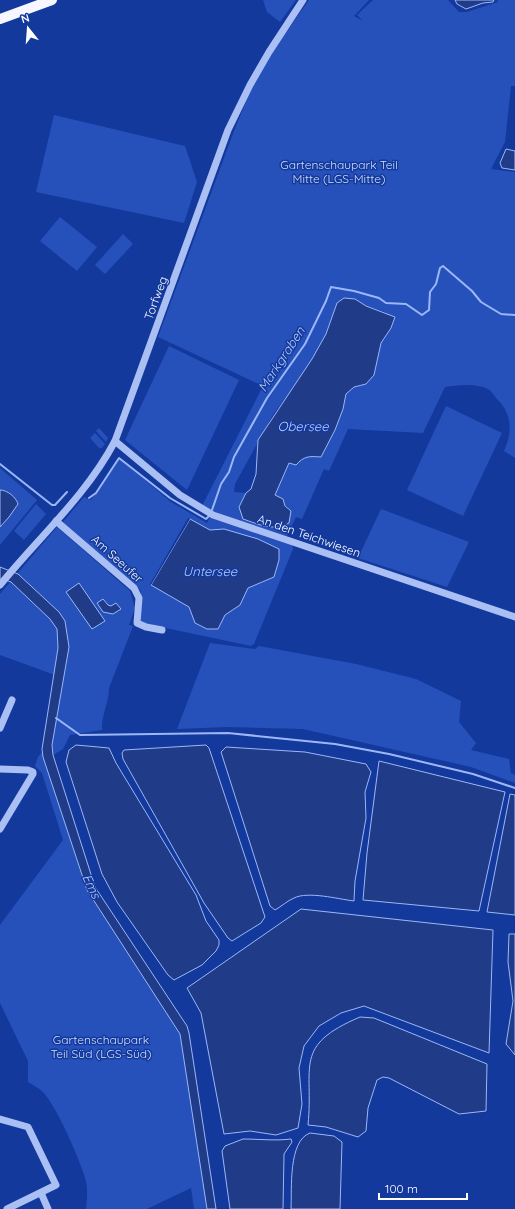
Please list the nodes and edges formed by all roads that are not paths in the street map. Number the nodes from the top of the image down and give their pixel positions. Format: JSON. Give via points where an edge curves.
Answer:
{"nodes":[{"id":1,"x":52,"y":0,"type":"edge"},
{"id":2,"x":304,"y":0,"type":"edge"},
{"id":3,"x":0,"y":19,"type":"edge"},
{"id":4,"x":115,"y":441,"type":"junction"},
{"id":5,"x":56,"y":521,"type":"junction"},
{"id":6,"x":1,"y":584,"type":"edge"},
{"id":7,"x":515,"y":617,"type":"edge"},
{"id":8,"x":162,"y":630,"type":"dead end"},
{"id":9,"x":12,"y":700,"type":"dead end"},
{"id":10,"x":0,"y":728,"type":"edge"},
{"id":11,"x":0,"y":769,"type":"edge"},
{"id":12,"x":0,"y":829,"type":"edge"},
{"id":13,"x":0,"y":1119,"type":"edge"},
{"id":14,"x":41,"y":1193,"type":"junction"},
{"id":15,"x":7,"y":1209,"type":"edge"},
{"id":16,"x":48,"y":1209,"type":"edge"}],
"edges":[{"from":1,"to":3,"type":"main road"},
{"from":2,"to":4,"type":"street","name":"Torfweg","via":[[268,52],[228,130]]},
{"from":4,"to":5,"type":"street","name":"Torfweg","via":[[92,479]]},
{"from":4,"to":7,"type":"street","name":"An den Teichwiesen","via":[[180,495],[213,515]]},
{"from":5,"to":6,"type":"street","name":"Torfweg"},
{"from":5,"to":8,"type":"street","name":"Am Seeufer","via":[[134,588],[139,598],[137,623]]},
{"from":9,"to":10,"type":"street"},
{"from":11,"to":12,"type":"street","via":[[33,772]]},
{"from":13,"to":14,"type":"street","via":[[24,1125],[31,1132],[56,1185]]},
{"from":14,"to":15,"type":"street"},
{"from":14,"to":16,"type":"street"}]}
